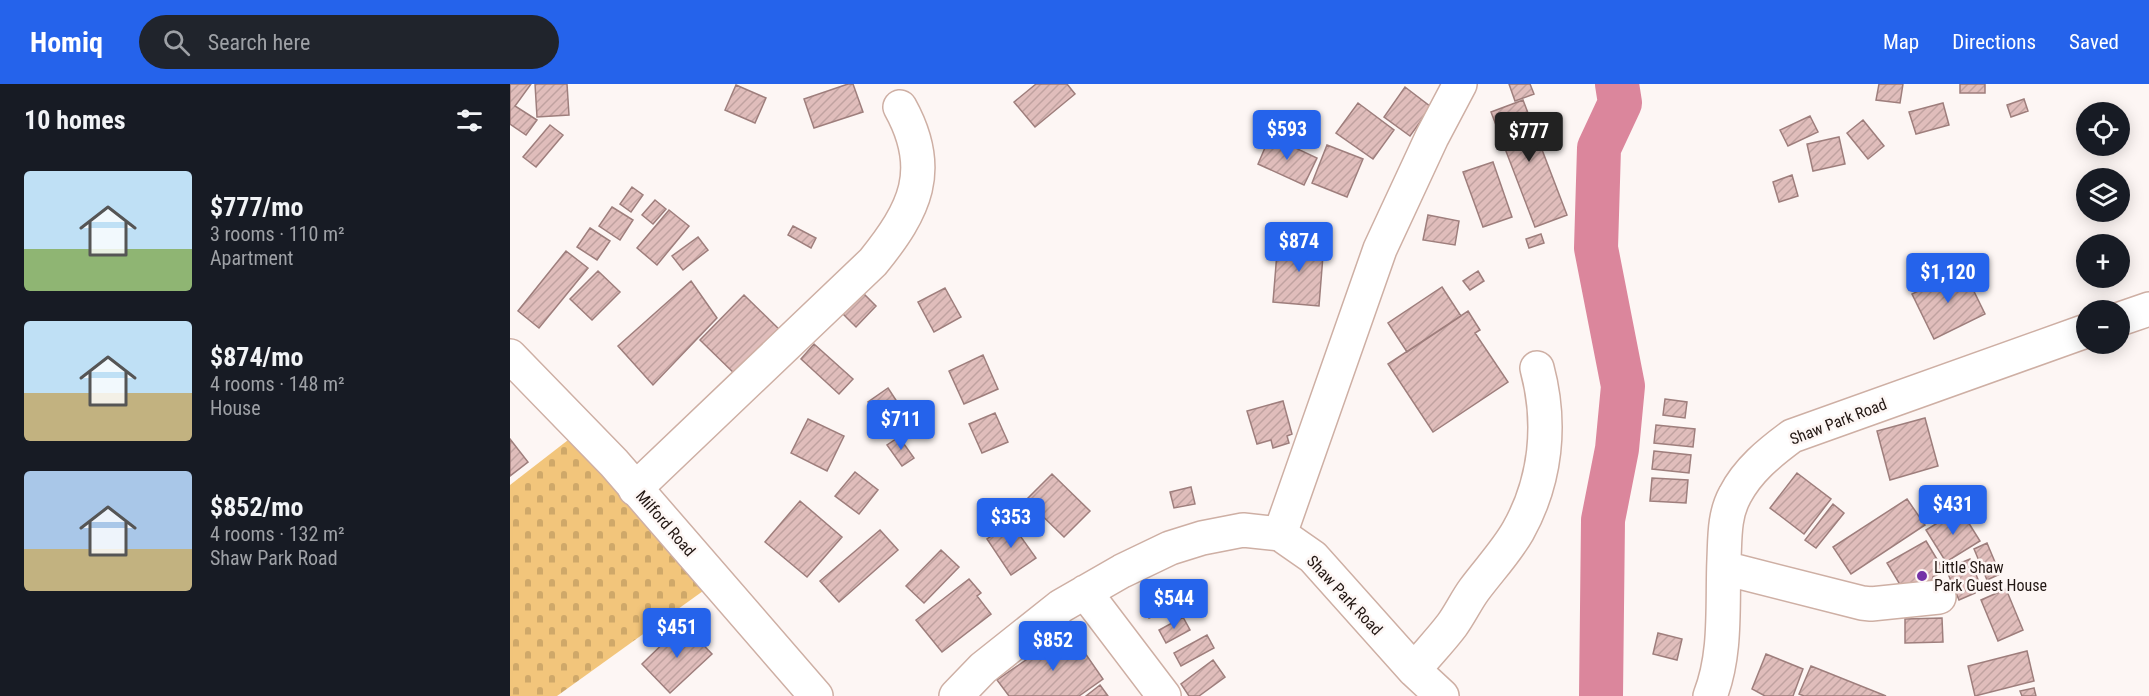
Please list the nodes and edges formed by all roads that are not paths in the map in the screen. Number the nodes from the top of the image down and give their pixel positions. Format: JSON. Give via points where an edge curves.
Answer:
{"nodes":[{"id":1,"x":1460,"y":84,"type":"edge"},
{"id":2,"x":900,"y":107,"type":"dead end"},
{"id":3,"x":2149,"y":309,"type":"edge"},
{"id":4,"x":2130,"y":316,"type":"edge"},
{"id":5,"x":2076,"y":335,"type":"edge"},
{"id":6,"x":510,"y":356,"type":"edge"},
{"id":7,"x":1537,"y":368,"type":"dead end"},
{"id":8,"x":635,"y":489,"type":"junction"},
{"id":9,"x":1280,"y":534,"type":"junction"},
{"id":10,"x":1724,"y":568,"type":"junction"},
{"id":11,"x":1085,"y":592,"type":"junction"},
{"id":12,"x":1939,"y":597,"type":"dead end"},
{"id":13,"x":1414,"y":670,"type":"junction"},
{"id":14,"x":816,"y":696,"type":"edge"},
{"id":15,"x":956,"y":696,"type":"edge"},
{"id":16,"x":1164,"y":696,"type":"edge"},
{"id":17,"x":1442,"y":696,"type":"edge"},
{"id":18,"x":1710,"y":696,"type":"edge"}],
"edges":[{"from":1,"to":9,"type":"street","via":[[1380,249]]},
{"from":2,"to":8,"type":"street","via":[[918,155],[918,179],[894,236],[873,262]]},
{"from":3,"to":4,"type":"street"},
{"from":5,"to":10,"type":"street","name":"Shaw Park Road","via":[[1792,436],[1750,471],[1734,496],[1726,522]]},
{"from":6,"to":8,"type":"street","name":"Milford Road"},
{"from":7,"to":13,"type":"street","via":[[1545,418],[1538,486],[1517,532]]},
{"from":8,"to":14,"type":"street","name":"Milford Road"},
{"from":9,"to":11,"type":"street","name":"Shaw Park Road","via":[[1243,530],[1202,538],[1170,548]]},
{"from":9,"to":13,"type":"street","name":"Shaw Park Road","via":[[1313,557]]},
{"from":10,"to":12,"type":"street","via":[[1862,603]]},
{"from":10,"to":18,"type":"street","name":"Shaw Park Road","via":[[1721,649]]},
{"from":11,"to":15,"type":"street","name":"Shaw Park Road","via":[[1061,606],[983,668]]},
{"from":11,"to":16,"type":"street"},
{"from":13,"to":17,"type":"street","name":"Shaw Park Road"}]}
